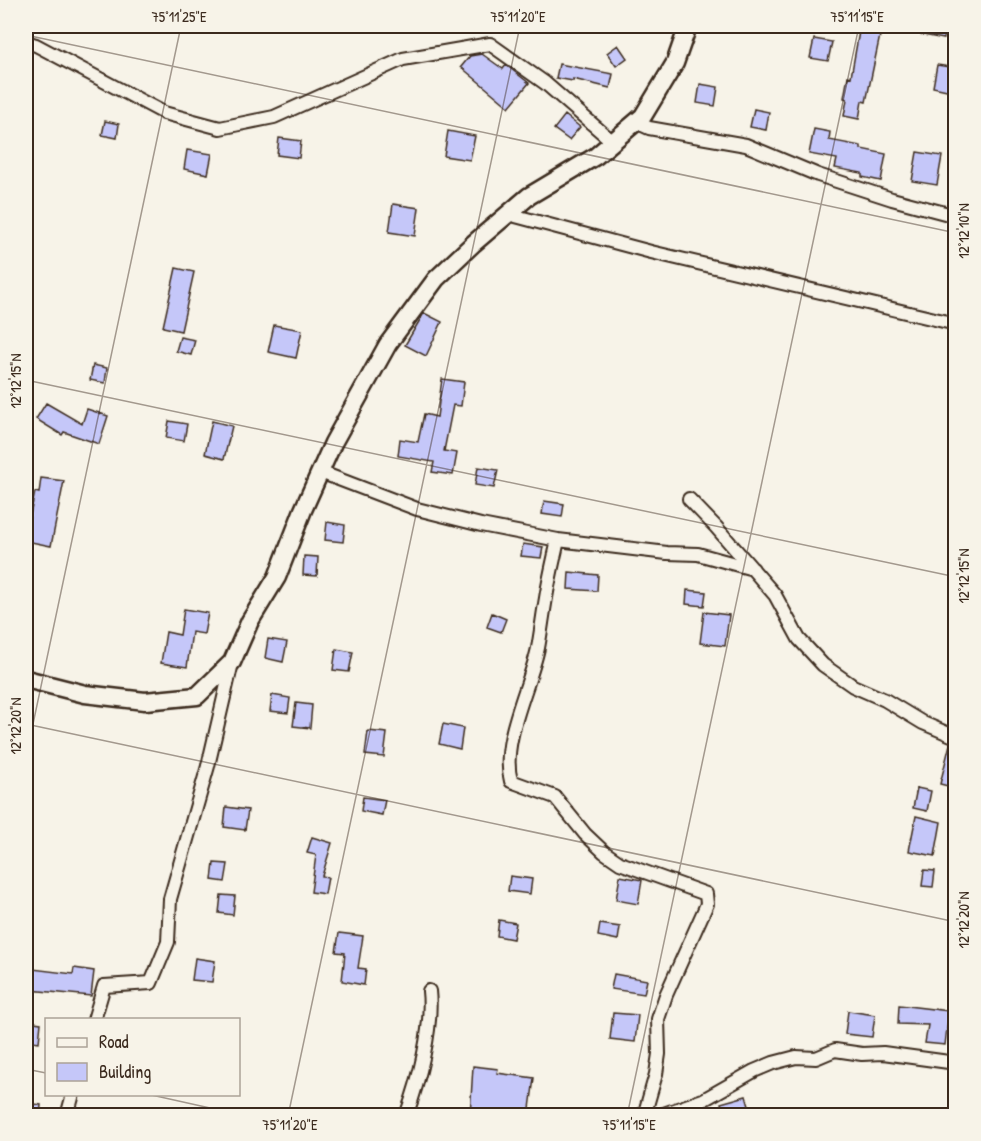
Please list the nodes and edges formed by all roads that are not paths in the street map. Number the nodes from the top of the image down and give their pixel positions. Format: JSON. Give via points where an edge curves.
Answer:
{"nodes":[{"id":1,"x":688,"y":26,"type":"edge"},
{"id":2,"x":26,"y":42,"type":"edge"},
{"id":3,"x":636,"y":122,"type":"junction"},
{"id":4,"x":613,"y":142,"type":"junction"},
{"id":5,"x":508,"y":214,"type":"junction"},
{"id":6,"x":956,"y":216,"type":"edge"},
{"id":7,"x":956,"y":324,"type":"edge"},
{"id":8,"x":320,"y":472,"type":"junction"},
{"id":9,"x":689,"y":499,"type":"dead end"},
{"id":10,"x":558,"y":540,"type":"junction"},
{"id":11,"x":753,"y":569,"type":"junction"},
{"id":12,"x":232,"y":662,"type":"junction"},
{"id":13,"x":26,"y":680,"type":"edge"},
{"id":14,"x":956,"y":737,"type":"edge"},
{"id":15,"x":429,"y":991,"type":"dead end"},
{"id":16,"x":95,"y":1018,"type":"edge"},
{"id":17,"x":956,"y":1063,"type":"edge"},
{"id":18,"x":73,"y":1096,"type":"edge"},
{"id":19,"x":67,"y":1116,"type":"edge"},
{"id":20,"x":406,"y":1116,"type":"edge"},
{"id":21,"x":644,"y":1116,"type":"edge"},
{"id":22,"x":658,"y":1116,"type":"edge"}],
"edges":[{"from":1,"to":3,"type":"main road","via":[[675,63]]},
{"from":2,"to":4,"type":"street","via":[[164,113],[220,128],[274,117],[403,59],[490,44],[545,83]]},
{"from":3,"to":4,"type":"main road"},
{"from":3,"to":6,"type":"street","via":[[746,145],[818,175]]},
{"from":4,"to":5,"type":"main road"},
{"from":5,"to":7,"type":"street"},
{"from":5,"to":8,"type":"main road","via":[[436,279],[388,344]]},
{"from":8,"to":10,"type":"street","via":[[417,509]]},
{"from":8,"to":12,"type":"main road","via":[[277,577],[250,621]]},
{"from":9,"to":11,"type":"street"},
{"from":10,"to":11,"type":"street","via":[[698,554]]},
{"from":10,"to":21,"type":"street","via":[[538,649],[509,753],[511,781],[555,796],[585,834],[620,863],[706,894],[707,904],[658,1019],[659,1054]]},
{"from":11,"to":14,"type":"street","via":[[775,594],[799,639],[823,665],[853,686]]},
{"from":12,"to":13,"type":"main road","via":[[197,696],[145,701],[86,694]]},
{"from":12,"to":16,"type":"street","via":[[208,766],[170,899],[168,942],[151,983],[104,986]]},
{"from":15,"to":20,"type":"street","via":[[431,1008],[417,1089]]},
{"from":17,"to":22,"type":"street","via":[[835,1050],[816,1058],[773,1063],[703,1100]]},
{"from":18,"to":19,"type":"street"}]}
